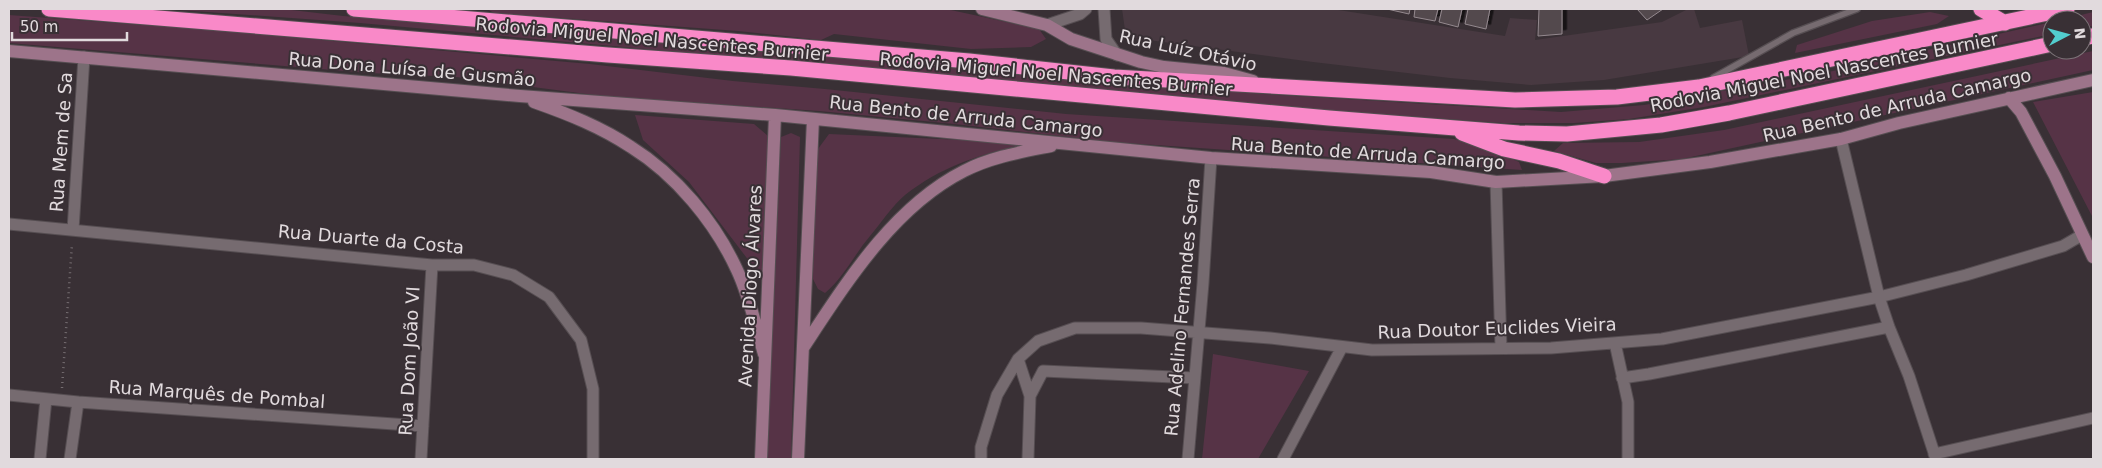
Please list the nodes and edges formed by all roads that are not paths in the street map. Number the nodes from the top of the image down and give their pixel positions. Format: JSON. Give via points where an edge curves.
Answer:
{"nodes":[{"id":1,"x":49,"y":9,"type":"edge"},
{"id":2,"x":354,"y":9,"type":"edge"},
{"id":3,"x":982,"y":9,"type":"edge"},
{"id":4,"x":1086,"y":9,"type":"edge"},
{"id":5,"x":1104,"y":9,"type":"edge"},
{"id":6,"x":1857,"y":9,"type":"edge"},
{"id":7,"x":1981,"y":9,"type":"edge"},
{"id":8,"x":2067,"y":9,"type":"edge"},
{"id":9,"x":2005,"y":23,"type":"junction"},
{"id":10,"x":1047,"y":25,"type":"junction"},
{"id":11,"x":2042,"y":46,"type":"edge"},
{"id":12,"x":9,"y":51,"type":"edge"},
{"id":13,"x":1116,"y":55,"type":"junction"},
{"id":14,"x":84,"y":58,"type":"junction"},
{"id":15,"x":2093,"y":80,"type":"edge"},
{"id":16,"x":1268,"y":85,"type":"junction"},
{"id":17,"x":1700,"y":86,"type":"junction"},
{"id":18,"x":520,"y":96,"type":"junction"},
{"id":19,"x":2009,"y":98,"type":"junction"},
{"id":20,"x":775,"y":114,"type":"junction"},
{"id":21,"x":813,"y":119,"type":"junction"},
{"id":22,"x":1444,"y":126,"type":"junction"},
{"id":23,"x":1841,"y":140,"type":"junction"},
{"id":24,"x":1063,"y":144,"type":"junction"},
{"id":25,"x":1211,"y":158,"type":"junction"},
{"id":26,"x":1604,"y":176,"type":"junction"},
{"id":27,"x":1496,"y":182,"type":"junction"},
{"id":28,"x":9,"y":224,"type":"edge"},
{"id":29,"x":72,"y":230,"type":"junction"},
{"id":30,"x":2082,"y":235,"type":"junction"},
{"id":31,"x":2093,"y":257,"type":"edge"},
{"id":32,"x":432,"y":265,"type":"junction"},
{"id":33,"x":1879,"y":297,"type":"junction"},
{"id":34,"x":1889,"y":327,"type":"junction"},
{"id":35,"x":1199,"y":332,"type":"junction"},
{"id":36,"x":1615,"y":343,"type":"junction"},
{"id":37,"x":1342,"y":347,"type":"junction"},
{"id":38,"x":803,"y":348,"type":"junction"},
{"id":39,"x":1501,"y":348,"type":"junction"},
{"id":40,"x":764,"y":354,"type":"junction"},
{"id":41,"x":1018,"y":359,"type":"junction"},
{"id":42,"x":1194,"y":378,"type":"junction"},
{"id":43,"x":1622,"y":378,"type":"junction"},
{"id":44,"x":9,"y":395,"type":"edge"},
{"id":45,"x":1030,"y":396,"type":"junction"},
{"id":46,"x":46,"y":398,"type":"junction"},
{"id":47,"x":78,"y":402,"type":"junction"},
{"id":48,"x":2093,"y":418,"type":"edge"},
{"id":49,"x":422,"y":426,"type":"junction"},
{"id":50,"x":1935,"y":457,"type":"edge"},
{"id":51,"x":40,"y":459,"type":"edge"},
{"id":52,"x":70,"y":459,"type":"edge"},
{"id":53,"x":421,"y":459,"type":"edge"},
{"id":54,"x":593,"y":459,"type":"edge"},
{"id":55,"x":761,"y":459,"type":"edge"},
{"id":56,"x":798,"y":459,"type":"edge"},
{"id":57,"x":981,"y":459,"type":"edge"},
{"id":58,"x":1028,"y":459,"type":"edge"},
{"id":59,"x":1188,"y":459,"type":"edge"},
{"id":60,"x":1283,"y":459,"type":"edge"},
{"id":61,"x":1628,"y":459,"type":"edge"}],
"edges":[{"from":1,"to":22,"type":"highway","name":"Rodovia Miguel Noel Nascentes Burnier","via":[[791,68],[1246,111]]},
{"from":2,"to":16,"type":"highway","name":"Rodovia Miguel Noel Nascentes Burnier","via":[[1114,76]]},
{"from":3,"to":10,"type":"street","name":"Rua Luíz Otávio"},
{"from":4,"to":10,"type":"street"},
{"from":5,"to":13,"type":"street","via":[[1106,39]]},
{"from":6,"to":17,"type":"lane","via":[[1793,33]]},
{"from":7,"to":9,"type":"highway"},
{"from":8,"to":9,"type":"highway","name":"Rodovia Miguel Noel Nascentes Burnier"},
{"from":9,"to":17,"type":"highway","name":"Rodovia Miguel Noel Nascentes Burnier"},
{"from":10,"to":13,"type":"street","name":"Rua Luíz Otávio","via":[[1071,39]]},
{"from":11,"to":22,"type":"highway","name":"Rodovia Miguel Noel Nascentes Burnier","via":[[1660,125],[1567,134]]},
{"from":12,"to":14,"type":"street","name":"Rua Dona Luísa de Gusmão"},
{"from":13,"to":16,"type":"street","name":"Rua Luíz Otávio","via":[[1164,67],[1224,73]]},
{"from":14,"to":18,"type":"street","name":"Rua Dona Luísa de Gusmão"},
{"from":14,"to":29,"type":"street","name":"Rua Mem de Sa"},
{"from":15,"to":19,"type":"street","name":"Rua Bento de Arruda Camargo"},
{"from":16,"to":17,"type":"highway","name":"Rodovia Miguel Noel Nascentes Burnier","via":[[1515,100],[1618,97]]},
{"from":18,"to":20,"type":"street","name":"Rua Dona Luísa de Gusmão"},
{"from":18,"to":40,"type":"street","via":[[580,119],[632,147],[670,177],[710,222],[738,270]]},
{"from":19,"to":23,"type":"street","name":"Rua Bento de Arruda Camargo"},
{"from":19,"to":30,"type":"street","via":[[2021,112]]},
{"from":20,"to":21,"type":"street","name":"Rua Dona Luísa de Gusmão"},
{"from":20,"to":40,"type":"street","name":"Avenida Diogo Álvares"},
{"from":21,"to":24,"type":"street","name":"Rua Bento de Arruda Camargo"},
{"from":21,"to":38,"type":"street"},
{"from":22,"to":26,"type":"highway","via":[[1504,149],[1560,161]]},
{"from":23,"to":26,"type":"street","name":"Rua Bento de Arruda Camargo"},
{"from":23,"to":33,"type":"street"},
{"from":24,"to":25,"type":"street","name":"Rua Bento de Arruda Camargo"},
{"from":24,"to":38,"type":"street","via":[[1004,155],[963,171],[929,193],[893,226]]},
{"from":25,"to":27,"type":"street","name":"Rua Bento de Arruda Camargo","via":[[1431,172]]},
{"from":25,"to":35,"type":"street","name":"Rua Adelino Fernandes Serra"},
{"from":26,"to":27,"type":"street","name":"Rua Bento de Arruda Camargo"},
{"from":27,"to":39,"type":"street"},
{"from":28,"to":29,"type":"street","name":"Rua Duarte da Costa"},
{"from":29,"to":32,"type":"street","name":"Rua Duarte da Costa"},
{"from":30,"to":31,"type":"street"},
{"from":30,"to":33,"type":"street","name":"Rua Doutor Euclides Vieira","via":[[2054,248],[1966,275]]},
{"from":32,"to":49,"type":"street","name":"Rua Dom João VI"},
{"from":32,"to":54,"type":"street","name":"Rua Duarte da Costa","via":[[474,265],[513,274],[549,297],[581,340],[593,389]]},
{"from":33,"to":34,"type":"street"},
{"from":33,"to":36,"type":"street","name":"Rua Doutor Euclides Vieira","via":[[1662,339]]},
{"from":34,"to":43,"type":"street"},
{"from":34,"to":50,"type":"street","via":[[1909,376]]},
{"from":35,"to":37,"type":"street","name":"Rua Doutor Euclides Vieira"},
{"from":35,"to":41,"type":"street","name":"Rua Doutor Euclides Vieira","via":[[1075,328],[1038,341]]},
{"from":35,"to":42,"type":"street","name":"Rua Adelino Fernandes Serra"},
{"from":36,"to":39,"type":"street","name":"Rua Doutor Euclides Vieira"},
{"from":36,"to":43,"type":"street"},
{"from":37,"to":39,"type":"street","name":"Rua Doutor Euclides Vieira","via":[[1372,350]]},
{"from":37,"to":60,"type":"street"},
{"from":38,"to":56,"type":"street"},
{"from":40,"to":55,"type":"street","name":"Avenida Diogo Álvares"},
{"from":41,"to":45,"type":"street"},
{"from":41,"to":57,"type":"street","name":"Rua Doutor Euclides Vieira","via":[[997,394],[981,447]]},
{"from":42,"to":45,"type":"street","via":[[1043,372]]},
{"from":42,"to":59,"type":"street","name":"Rua Adelino Fernandes Serra"},
{"from":43,"to":61,"type":"street","via":[[1628,402]]},
{"from":44,"to":46,"type":"street","name":"Rua Marquês de Pombal"},
{"from":45,"to":58,"type":"street"},
{"from":46,"to":47,"type":"street","name":"Rua Marquês de Pombal"},
{"from":46,"to":51,"type":"street"},
{"from":47,"to":49,"type":"street","name":"Rua Marquês de Pombal"},
{"from":47,"to":52,"type":"street"},
{"from":48,"to":50,"type":"street"},
{"from":49,"to":53,"type":"street","name":"Rua Dom João VI"}]}
